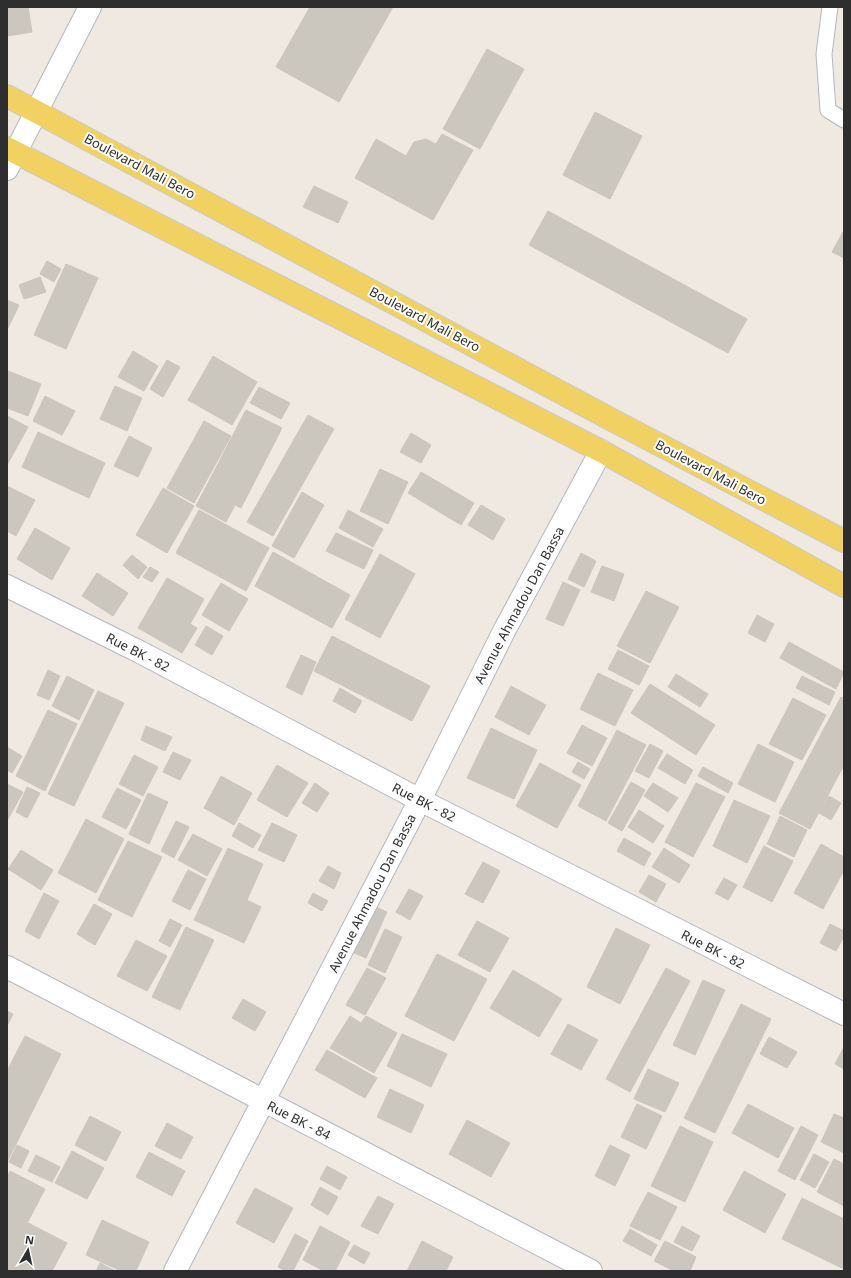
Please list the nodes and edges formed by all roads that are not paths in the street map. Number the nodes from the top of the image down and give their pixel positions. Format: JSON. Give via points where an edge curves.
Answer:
{"nodes":[{"id":1,"x":90,"y":7,"type":"edge"},
{"id":2,"x":830,"y":7,"type":"edge"},
{"id":3,"x":7,"y":96,"type":"edge"},
{"id":4,"x":37,"y":111,"type":"junction"},
{"id":5,"x":844,"y":120,"type":"edge"},
{"id":6,"x":10,"y":156,"type":"edge"},
{"id":7,"x":601,"y":451,"type":"junction"},
{"id":8,"x":844,"y":541,"type":"edge"},
{"id":9,"x":7,"y":586,"type":"edge"},
{"id":10,"x":844,"y":586,"type":"edge"},
{"id":11,"x":420,"y":800,"type":"junction"},
{"id":12,"x":7,"y":968,"type":"edge"},
{"id":13,"x":844,"y":1014,"type":"edge"},
{"id":14,"x":265,"y":1102,"type":"junction"},
{"id":15,"x":176,"y":1271,"type":"edge"},
{"id":16,"x":591,"y":1271,"type":"edge"}],
"edges":[{"from":1,"to":4,"type":"street"},
{"from":2,"to":5,"type":"lane","via":[[824,54],[828,110]]},
{"from":3,"to":4,"type":"main road","name":"Boulevard Mali Bero"},
{"from":4,"to":6,"type":"street"},
{"from":4,"to":8,"type":"main road","name":"Boulevard Mali Bero","via":[[616,422]]},
{"from":6,"to":7,"type":"main road"},
{"from":7,"to":10,"type":"main road"},
{"from":7,"to":11,"type":"street","name":"Avenue Ahmadou Dan Bassa","via":[[504,631]]},
{"from":9,"to":11,"type":"street","name":"Rue BK - 82","via":[[140,652]]},
{"from":11,"to":13,"type":"street","name":"Rue BK - 82"},
{"from":11,"to":14,"type":"street","name":"Avenue Ahmadou Dan Bassa"},
{"from":12,"to":14,"type":"street","name":"Rue BK - 84"},
{"from":14,"to":15,"type":"street","name":"Avenue Ahmadou Dan Bassa"},
{"from":14,"to":16,"type":"street","name":"Rue BK - 84"}]}
